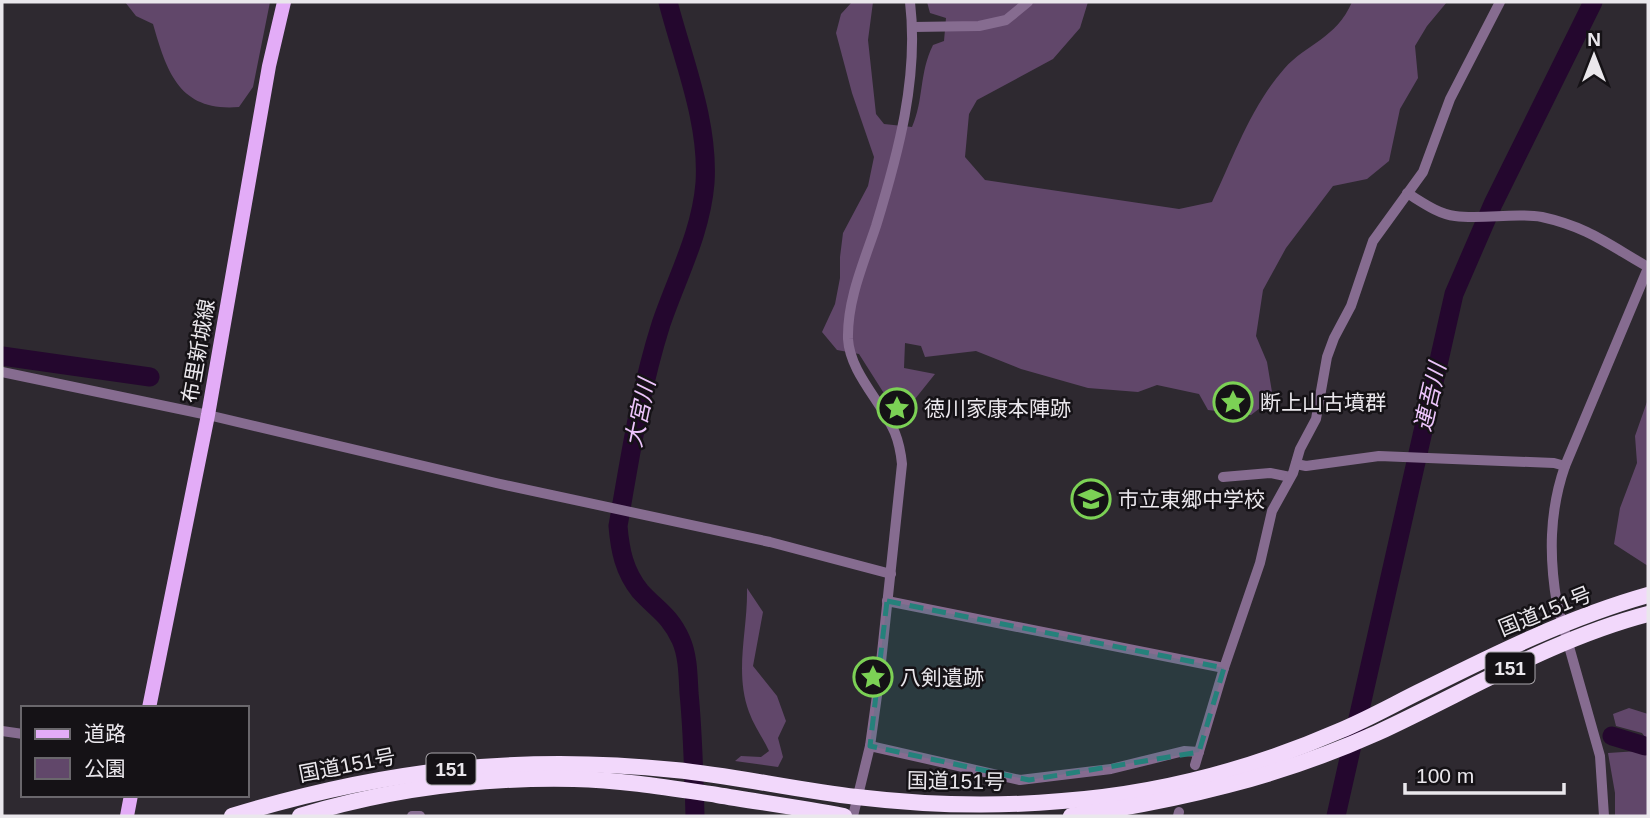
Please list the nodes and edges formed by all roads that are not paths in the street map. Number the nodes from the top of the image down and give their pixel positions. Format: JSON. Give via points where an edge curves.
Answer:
{"nodes":[{"id":1,"x":284,"y":2,"type":"edge"},
{"id":2,"x":910,"y":2,"type":"edge"},
{"id":3,"x":1028,"y":2,"type":"edge"},
{"id":4,"x":1500,"y":2,"type":"edge"},
{"id":5,"x":913,"y":27,"type":"junction"},
{"id":6,"x":1407,"y":193,"type":"junction"},
{"id":7,"x":1648,"y":267,"type":"edge"},
{"id":8,"x":2,"y":372,"type":"edge"},
{"id":9,"x":208,"y":415,"type":"junction"},
{"id":10,"x":1296,"y":464,"type":"junction"},
{"id":11,"x":1565,"y":466,"type":"junction"},
{"id":12,"x":1223,"y":477,"type":"dead end"},
{"id":13,"x":1290,"y":477,"type":"junction"},
{"id":14,"x":891,"y":574,"type":"junction"},
{"id":15,"x":1648,"y":595,"type":"edge"},
{"id":16,"x":887,"y":601,"type":"junction"},
{"id":17,"x":1648,"y":614,"type":"edge"},
{"id":18,"x":1562,"y":624,"type":"junction"},
{"id":19,"x":1567,"y":642,"type":"junction"},
{"id":20,"x":1224,"y":668,"type":"junction"},
{"id":21,"x":149,"y":706,"type":"edge"},
{"id":22,"x":2,"y":731,"type":"edge"},
{"id":23,"x":21,"y":734,"type":"edge"},
{"id":24,"x":870,"y":746,"type":"junction"},
{"id":25,"x":1199,"y":752,"type":"junction"},
{"id":26,"x":1195,"y":765,"type":"dead end"},
{"id":27,"x":131,"y":797,"type":"edge"},
{"id":28,"x":857,"y":797,"type":"junction"},
{"id":29,"x":127,"y":816,"type":"edge"},
{"id":30,"x":232,"y":816,"type":"edge"},
{"id":31,"x":300,"y":816,"type":"edge"},
{"id":32,"x":412,"y":816,"type":"edge"},
{"id":33,"x":420,"y":816,"type":"edge"},
{"id":34,"x":844,"y":816,"type":"edge"},
{"id":35,"x":853,"y":816,"type":"edge"},
{"id":36,"x":1071,"y":816,"type":"edge"},
{"id":37,"x":1605,"y":816,"type":"edge"}],
"edges":[{"from":1,"to":9,"type":"main road","name":"布里新城線"},
{"from":2,"to":5,"type":"street"},
{"from":3,"to":5,"type":"street","via":[[1006,20],[979,26]]},
{"from":4,"to":6,"type":"street","via":[[1450,99],[1430,157]]},
{"from":5,"to":14,"type":"street","via":[[907,106],[891,177],[854,292],[848,342],[853,360],[896,434],[902,464]]},
{"from":6,"to":7,"type":"street","via":[[1454,216],[1538,216],[1576,226]]},
{"from":6,"to":10,"type":"street","via":[[1373,241],[1351,306],[1327,357],[1316,419]]},
{"from":7,"to":11,"type":"street"},
{"from":8,"to":9,"type":"street"},
{"from":9,"to":14,"type":"street","via":[[769,542]]},
{"from":9,"to":21,"type":"main road","name":"布里新城線"},
{"from":10,"to":11,"type":"street","via":[[1426,456]]},
{"from":10,"to":13,"type":"street"},
{"from":11,"to":18,"type":"street","via":[[1551,536],[1553,582]]},
{"from":12,"to":13,"type":"street","via":[[1270,473]]},
{"from":13,"to":20,"type":"street","via":[[1272,512],[1260,563]]},
{"from":14,"to":16,"type":"street"},
{"from":15,"to":18,"type":"highway","name":"国道151号","number":"151"},
{"from":16,"to":20,"type":"street"},
{"from":16,"to":24,"type":"street"},
{"from":17,"to":19,"type":"highway","name":"国道151号","number":"151"},
{"from":18,"to":19,"type":"street"},
{"from":18,"to":28,"type":"highway","name":"国道151号","number":"151","via":[[1340,731],[1241,768],[1106,797],[1020,803]]},
{"from":19,"to":36,"type":"highway","name":"国道151号","number":"151","via":[[1338,749],[1207,792]]},
{"from":19,"to":37,"type":"street","via":[[1600,756]]},
{"from":20,"to":25,"type":"street"},
{"from":22,"to":23,"type":"street"},
{"from":24,"to":25,"type":"street","via":[[1020,780]]},
{"from":24,"to":28,"type":"street"},
{"from":25,"to":26,"type":"street"},
{"from":27,"to":29,"type":"main road"},
{"from":28,"to":30,"type":"highway","name":"国道151号","number":"151","via":[[675,770],[563,764],[463,768],[340,786]]},
{"from":28,"to":35,"type":"street"},
{"from":31,"to":34,"type":"highway","name":"国道151号","number":"151","via":[[384,794],[464,783],[575,779],[675,788]]},
{"from":32,"to":33,"type":"street"}]}
